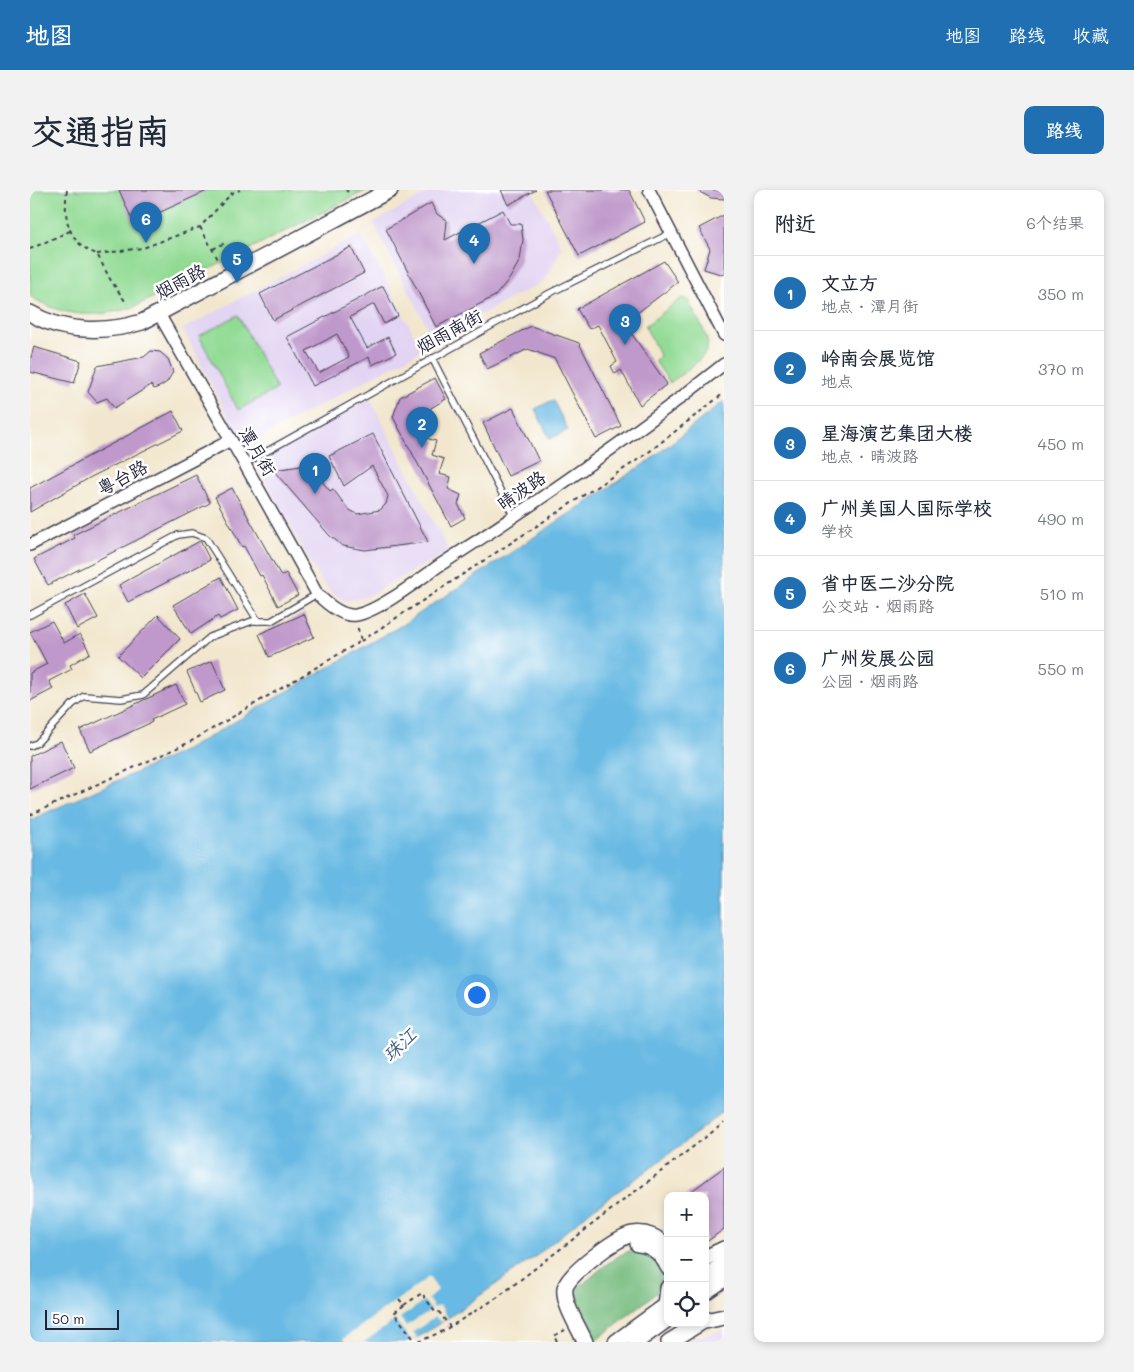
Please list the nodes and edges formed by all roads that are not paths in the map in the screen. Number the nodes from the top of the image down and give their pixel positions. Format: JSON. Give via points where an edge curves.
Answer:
{"nodes":[{"id":1,"x":390,"y":190,"type":"edge"},
{"id":2,"x":649,"y":190,"type":"edge"},
{"id":3,"x":671,"y":233,"type":"junction"},
{"id":4,"x":30,"y":313,"type":"edge"},
{"id":5,"x":159,"y":314,"type":"junction"},
{"id":6,"x":724,"y":335,"type":"edge"},
{"id":7,"x":432,"y":358,"type":"junction"},
{"id":8,"x":724,"y":364,"type":"edge"},
{"id":9,"x":231,"y":440,"type":"junction"},
{"id":10,"x":246,"y":463,"type":"junction"},
{"id":11,"x":514,"y":517,"type":"junction"},
{"id":12,"x":30,"y":545,"type":"edge"},
{"id":13,"x":317,"y":594,"type":"junction"},
{"id":14,"x":327,"y":604,"type":"joint"},
{"id":15,"x":30,"y":615,"type":"edge"},
{"id":16,"x":258,"y":621,"type":"junction"},
{"id":17,"x":30,"y":746,"type":"edge"},
{"id":18,"x":664,"y":1244,"type":"edge"},
{"id":19,"x":724,"y":1249,"type":"edge"},
{"id":20,"x":709,"y":1256,"type":"edge"},
{"id":21,"x":664,"y":1260,"type":"edge"},
{"id":22,"x":724,"y":1264,"type":"edge"},
{"id":23,"x":709,"y":1274,"type":"edge"},
{"id":24,"x":724,"y":1278,"type":"edge"},
{"id":25,"x":709,"y":1289,"type":"edge"},
{"id":26,"x":664,"y":1312,"type":"edge"},
{"id":27,"x":664,"y":1313,"type":"edge"},
{"id":28,"x":724,"y":1316,"type":"edge"},
{"id":29,"x":709,"y":1320,"type":"edge"},
{"id":30,"x":572,"y":1323,"type":"junction"},
{"id":31,"x":693,"y":1327,"type":"edge"},
{"id":32,"x":586,"y":1342,"type":"edge"},
{"id":33,"x":616,"y":1342,"type":"edge"},
{"id":34,"x":636,"y":1342,"type":"edge"},
{"id":35,"x":669,"y":1342,"type":"edge"}],
"edges":[{"from":1,"to":5,"type":"main road","name":"烟雨路"},
{"from":2,"to":3,"type":"street"},
{"from":3,"to":6,"type":"street"},
{"from":3,"to":7,"type":"lane","name":"烟雨南街","via":[[550,293]]},
{"from":4,"to":5,"type":"main road","name":"烟雨路","via":[[58,326],[85,329],[129,326]]},
{"from":5,"to":9,"type":"street","name":"潭月街"},
{"from":7,"to":10,"type":"lane","name":"烟雨南街"},
{"from":7,"to":11,"type":"lane"},
{"from":8,"to":11,"type":"street","name":"晴波路","via":[[654,419]]},
{"from":9,"to":10,"type":"street","name":"潭月街"},
{"from":9,"to":12,"type":"street","name":"粤台路"},
{"from":10,"to":13,"type":"street","name":"潭月街"},
{"from":11,"to":14,"type":"street","name":"晴波路","via":[[381,604],[355,615]]},
{"from":13,"to":14,"type":"street","name":"潭月街"},
{"from":13,"to":16,"type":"lane","via":[[271,621]]},
{"from":15,"to":16,"type":"lane","via":[[178,535],[192,533],[206,538]]},
{"from":16,"to":17,"type":"lane","via":[[210,637],[143,695],[121,699],[84,696],[36,744]]},
{"from":18,"to":30,"type":"main road","via":[[637,1233],[612,1244],[568,1282],[566,1297]]},
{"from":19,"to":20,"type":"main road"},
{"from":21,"to":30,"type":"main road","via":[[647,1245],[625,1246],[573,1287],[570,1300]]},
{"from":22,"to":23,"type":"main road"},
{"from":24,"to":25,"type":"main road"},
{"from":26,"to":33,"type":"main road"},
{"from":27,"to":34,"type":"main road"},
{"from":28,"to":29,"type":"main road"},
{"from":30,"to":32,"type":"main road"},
{"from":31,"to":35,"type":"main road"}]}
